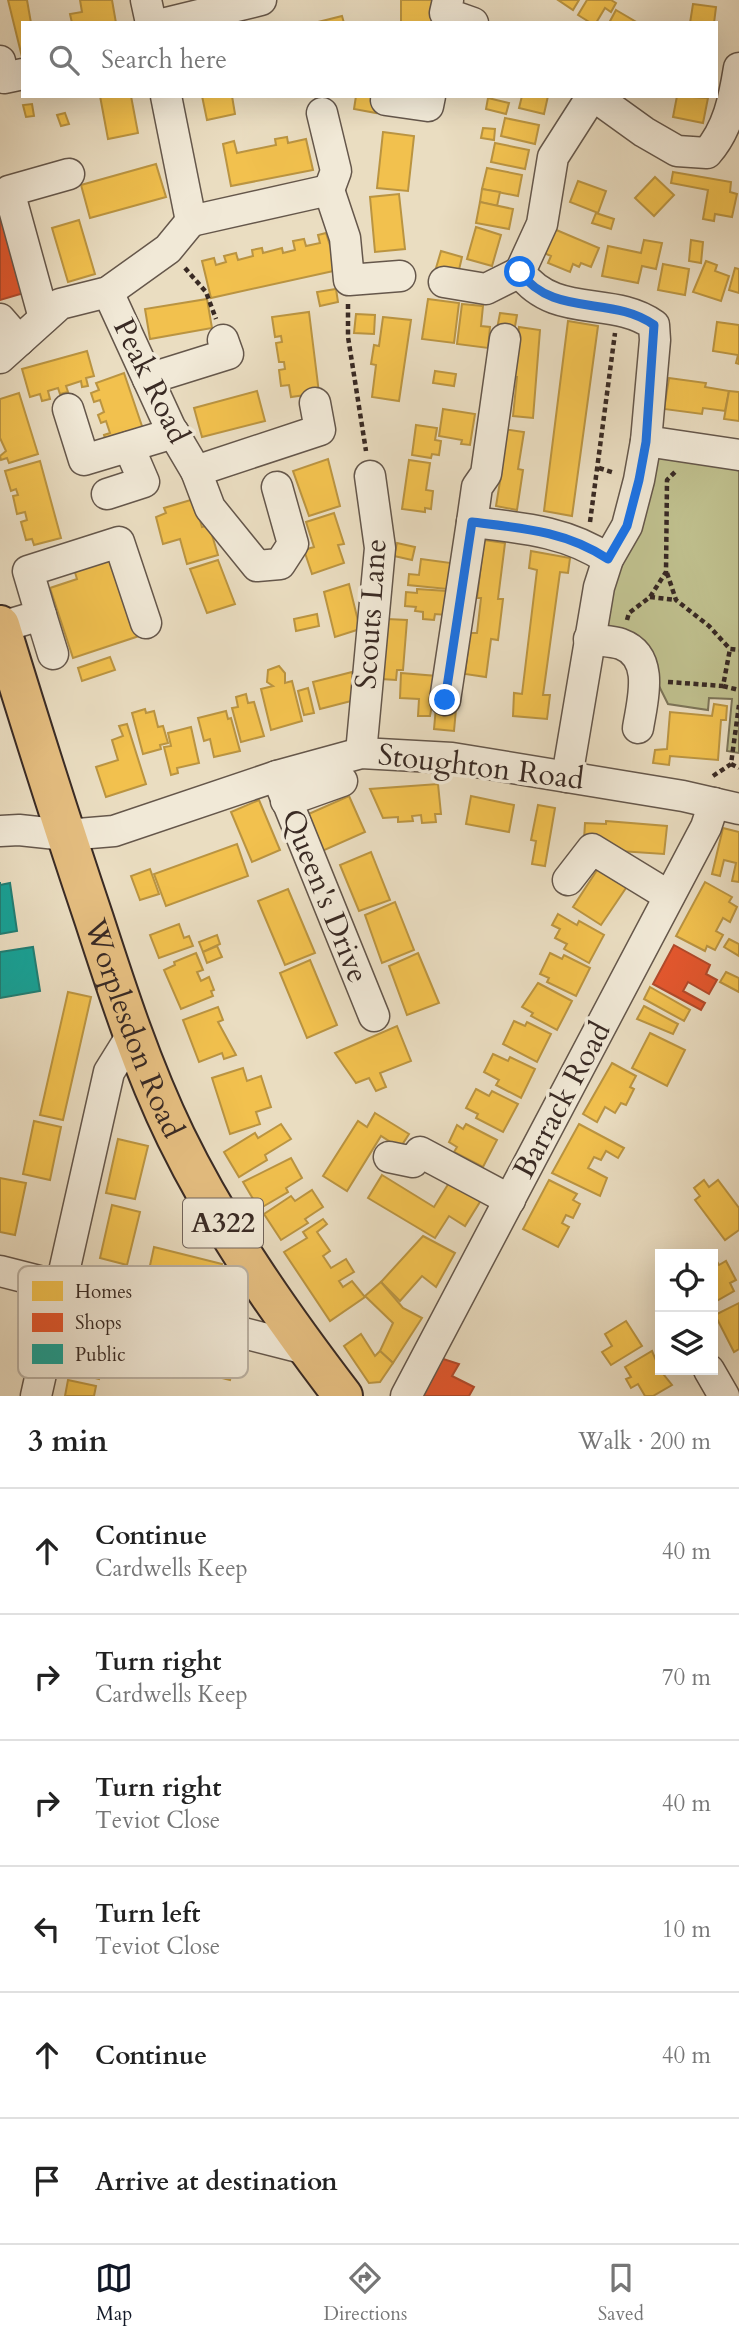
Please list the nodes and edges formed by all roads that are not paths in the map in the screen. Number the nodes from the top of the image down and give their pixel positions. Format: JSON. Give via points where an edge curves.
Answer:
{"nodes":[{"id":1,"x":146,"y":0,"type":"edge"},
{"id":2,"x":253,"y":1,"type":"edge"},
{"id":3,"x":445,"y":12,"type":"edge"},
{"id":4,"x":151,"y":21,"type":"edge"},
{"id":5,"x":174,"y":21,"type":"edge"},
{"id":6,"x":468,"y":21,"type":"edge"},
{"id":7,"x":0,"y":61,"type":"edge"},
{"id":8,"x":739,"y":68,"type":"edge"},
{"id":9,"x":21,"y":74,"type":"edge"},
{"id":10,"x":166,"y":98,"type":"edge"},
{"id":11,"x":430,"y":98,"type":"edge"},
{"id":12,"x":592,"y":98,"type":"edge"},
{"id":13,"x":596,"y":98,"type":"edge"},
{"id":14,"x":386,"y":100,"type":"dead end"},
{"id":15,"x":322,"y":113,"type":"dead end"},
{"id":16,"x":69,"y":174,"type":"dead end"},
{"id":17,"x":329,"y":190,"type":"junction"},
{"id":18,"x":191,"y":221,"type":"junction"},
{"id":19,"x":520,"y":272,"type":"junction"},
{"id":20,"x":400,"y":276,"type":"dead end"},
{"id":21,"x":444,"y":282,"type":"dead end"},
{"id":22,"x":108,"y":292,"type":"junction"},
{"id":23,"x":44,"y":318,"type":"junction"},
{"id":24,"x":6,"y":339,"type":"edge"},
{"id":25,"x":505,"y":339,"type":"dead end"},
{"id":26,"x":223,"y":340,"type":"road end"},
{"id":27,"x":148,"y":379,"type":"junction"},
{"id":28,"x":315,"y":403,"type":"dead end"},
{"id":29,"x":68,"y":409,"type":"dead end"},
{"id":30,"x":174,"y":433,"type":"junction"},
{"id":31,"x":646,"y":442,"type":"junction"},
{"id":32,"x":129,"y":447,"type":"junction"},
{"id":33,"x":739,"y":455,"type":"edge"},
{"id":34,"x":196,"y":471,"type":"junction"},
{"id":35,"x":370,"y":476,"type":"road end"},
{"id":36,"x":277,"y":487,"type":"dead end"},
{"id":37,"x":107,"y":494,"type":"dead end"},
{"id":38,"x":472,"y":522,"type":"junction"},
{"id":39,"x":608,"y":559,"type":"junction"},
{"id":40,"x":41,"y":615,"type":"junction"},
{"id":41,"x":146,"y":623,"type":"dead end"},
{"id":42,"x":0,"y":626,"type":"edge"},
{"id":43,"x":589,"y":639,"type":"junction"},
{"id":44,"x":53,"y":654,"type":"dead end"},
{"id":45,"x":445,"y":700,"type":"dead end"},
{"id":46,"x":638,"y":728,"type":"dead end"},
{"id":47,"x":361,"y":753,"type":"junction"},
{"id":48,"x":567,"y":777,"type":"junction"},
{"id":49,"x":342,"y":781,"type":"dead end"},
{"id":50,"x":281,"y":788,"type":"junction"},
{"id":51,"x":727,"y":806,"type":"edge"},
{"id":52,"x":0,"y":831,"type":"edge"},
{"id":53,"x":66,"y":835,"type":"junction"},
{"id":54,"x":568,"y":880,"type":"dead end"},
{"id":55,"x":669,"y":896,"type":"junction"},
{"id":56,"x":374,"y":1016,"type":"dead end"},
{"id":57,"x":132,"y":1035,"type":"junction"},
{"id":58,"x":388,"y":1157,"type":"dead end"},
{"id":59,"x":510,"y":1200,"type":"junction"},
{"id":60,"x":67,"y":1266,"type":"edge"},
{"id":61,"x":0,"y":1270,"type":"edge"},
{"id":62,"x":18,"y":1275,"type":"edge"},
{"id":63,"x":248,"y":1334,"type":"edge"},
{"id":64,"x":306,"y":1349,"type":"junction"},
{"id":65,"x":712,"y":1375,"type":"edge"},
{"id":66,"x":40,"y":1378,"type":"edge"},
{"id":67,"x":36,"y":1396,"type":"edge"},
{"id":68,"x":342,"y":1396,"type":"edge"},
{"id":69,"x":406,"y":1396,"type":"edge"},
{"id":70,"x":724,"y":1396,"type":"edge"}],
"edges":[{"from":1,"to":4,"type":"street"},
{"from":2,"to":5,"type":"street"},
{"from":3,"to":6,"type":"street"},
{"from":7,"to":9,"type":"street","via":[[4,78]]},
{"from":8,"to":13,"type":"street","via":[[727,120],[707,152],[677,151]]},
{"from":10,"to":18,"type":"street"},
{"from":11,"to":14,"type":"street","via":[[428,106]]},
{"from":12,"to":19,"type":"street","via":[[553,157],[542,224]]},
{"from":15,"to":17,"type":"street","via":[[336,171]]},
{"from":16,"to":23,"type":"street","via":[[9,191]]},
{"from":17,"to":18,"type":"street"},
{"from":17,"to":20,"type":"street","via":[[345,237],[349,280]]},
{"from":18,"to":22,"type":"street","via":[[168,249]]},
{"from":19,"to":21,"type":"street","via":[[486,289]]},
{"from":19,"to":31,"type":"street","via":[[531,288],[564,303],[640,315],[654,325]]},
{"from":22,"to":23,"type":"street","via":[[60,304]]},
{"from":22,"to":27,"type":"street","name":"Peak Road"},
{"from":23,"to":24,"type":"street"},
{"from":25,"to":38,"type":"street","via":[[486,474],[477,487]]},
{"from":26,"to":27,"type":"street","via":[[228,354]]},
{"from":27,"to":30,"type":"street","name":"Peak Road"},
{"from":28,"to":34,"type":"street","via":[[320,430]]},
{"from":29,"to":32,"type":"street","via":[[84,460]]},
{"from":30,"to":32,"type":"street"},
{"from":30,"to":34,"type":"street","name":"Peak Road"},
{"from":31,"to":33,"type":"street"},
{"from":31,"to":39,"type":"street","via":[[627,526]]},
{"from":32,"to":37,"type":"street","via":[[144,482]]},
{"from":34,"to":36,"type":"street","name":"Peak Road","via":[[210,508],[257,566],[281,564],[293,544]]},
{"from":35,"to":47,"type":"street","name":"Scouts Lane","via":[[380,548]]},
{"from":38,"to":39,"type":"street","via":[[547,531],[586,545]]},
{"from":38,"to":45,"type":"street"},
{"from":39,"to":43,"type":"street"},
{"from":40,"to":41,"type":"street","via":[[28,571],[119,542]]},
{"from":40,"to":42,"type":"street"},
{"from":40,"to":44,"type":"street"},
{"from":42,"to":53,"type":"main road","name":"Worplesdon Road","number":"A322"},
{"from":43,"to":46,"type":"street","via":[[623,644],[639,660],[646,681]]},
{"from":43,"to":48,"type":"street"},
{"from":47,"to":48,"type":"street","name":"Stoughton Road","via":[[441,757]]},
{"from":47,"to":50,"type":"street","name":"Stoughton Road"},
{"from":48,"to":51,"type":"street","name":"Stoughton Road"},
{"from":49,"to":50,"type":"street"},
{"from":50,"to":53,"type":"street","name":"Stoughton Road","via":[[114,831]]},
{"from":50,"to":56,"type":"street","name":"Queen's Drive"},
{"from":51,"to":55,"type":"street","name":"Barrack Road","via":[[706,827]]},
{"from":52,"to":53,"type":"street","name":"Stoughton Road"},
{"from":53,"to":57,"type":"main road","name":"Worplesdon Road","number":"A322"},
{"from":54,"to":55,"type":"street","via":[[592,849]]},
{"from":55,"to":59,"type":"street","name":"Barrack Road"},
{"from":57,"to":60,"type":"street","via":[[109,1072]]},
{"from":57,"to":64,"type":"main road","name":"Worplesdon Road","number":"A322","via":[[177,1139],[222,1220]]},
{"from":58,"to":59,"type":"street","via":[[413,1162],[420,1152]]},
{"from":59,"to":69,"type":"street","name":"Barrack Road"},
{"from":61,"to":62,"type":"street"},
{"from":63,"to":64,"type":"street"},
{"from":64,"to":68,"type":"main road","name":"Worplesdon Road","number":"A322"},
{"from":65,"to":70,"type":"street"},
{"from":66,"to":67,"type":"street"}]}
